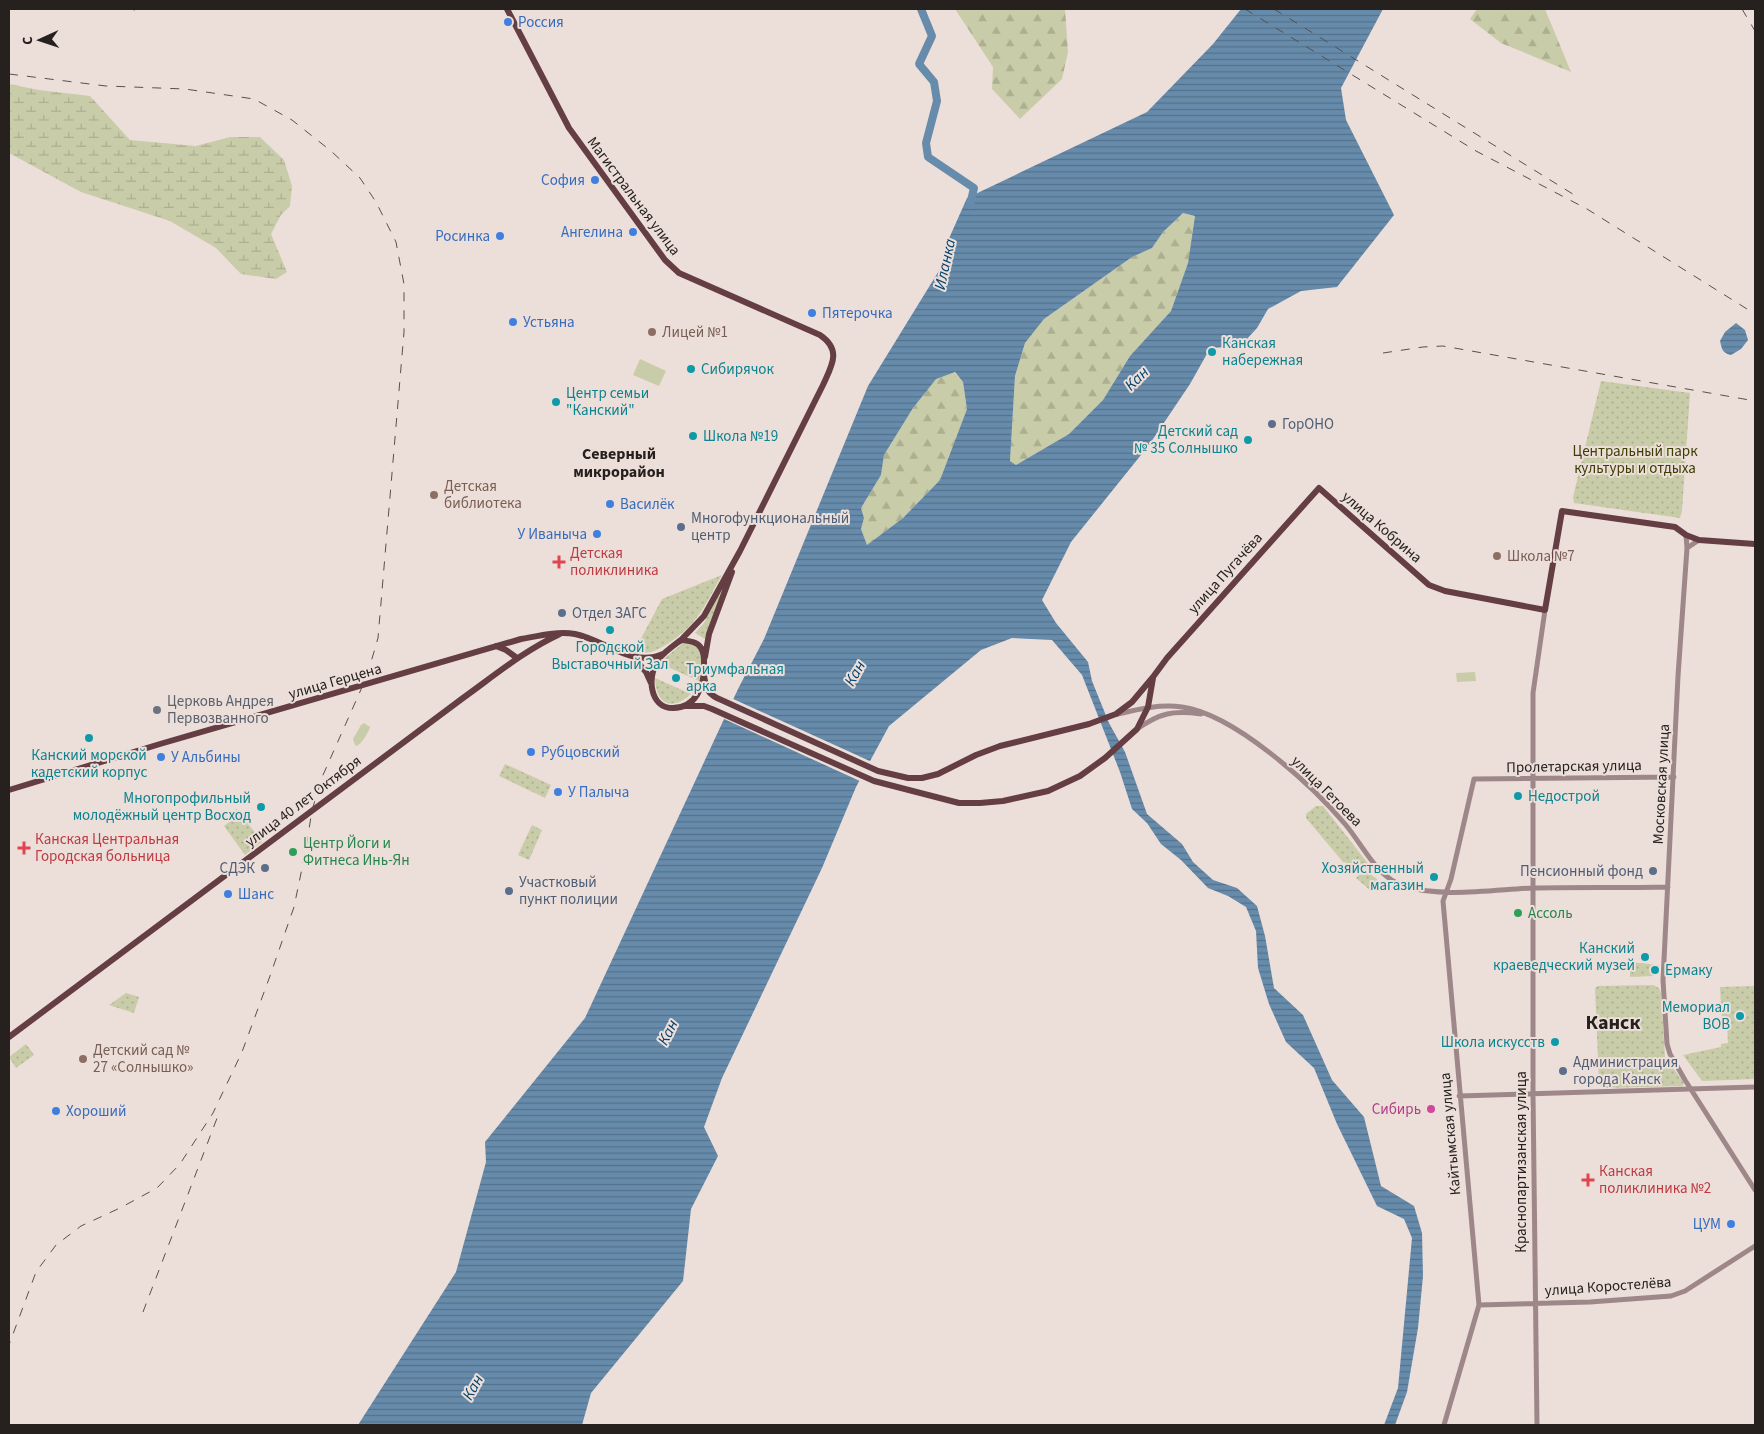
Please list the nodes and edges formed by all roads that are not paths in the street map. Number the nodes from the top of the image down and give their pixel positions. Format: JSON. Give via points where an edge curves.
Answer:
{"nodes":[{"id":1,"x":507,"y":9,"type":"edge"},
{"id":2,"x":1318,"y":488,"type":"joint"},
{"id":3,"x":1686,"y":535,"type":"junction"},
{"id":4,"x":1699,"y":540,"type":"junction"},
{"id":5,"x":1755,"y":544,"type":"edge"},
{"id":6,"x":1687,"y":548,"type":"junction"},
{"id":7,"x":740,"y":551,"type":"junction"},
{"id":8,"x":1545,"y":610,"type":"junction"},
{"id":9,"x":560,"y":634,"type":"junction"},
{"id":10,"x":681,"y":640,"type":"junction"},
{"id":11,"x":496,"y":646,"type":"junction"},
{"id":12,"x":663,"y":654,"type":"junction"},
{"id":13,"x":518,"y":658,"type":"junction"},
{"id":14,"x":634,"y":658,"type":"junction"},
{"id":15,"x":704,"y":666,"type":"junction"},
{"id":16,"x":704,"y":676,"type":"junction"},
{"id":17,"x":1153,"y":677,"type":"junction"},
{"id":18,"x":651,"y":684,"type":"junction"},
{"id":19,"x":685,"y":706,"type":"junction"},
{"id":20,"x":1148,"y":707,"type":"junction"},
{"id":21,"x":1116,"y":714,"type":"junction"},
{"id":22,"x":1214,"y":716,"type":"junction"},
{"id":23,"x":1136,"y":729,"type":"junction"},
{"id":24,"x":1674,"y":777,"type":"junction"},
{"id":25,"x":1474,"y":779,"type":"joint"},
{"id":26,"x":1533,"y":779,"type":"junction"},
{"id":27,"x":9,"y":790,"type":"edge"},
{"id":28,"x":1668,"y":887,"type":"junction"},
{"id":29,"x":1533,"y":888,"type":"junction"},
{"id":30,"x":1446,"y":892,"type":"junction"},
{"id":31,"x":9,"y":1037,"type":"edge"},
{"id":32,"x":1755,"y":1087,"type":"edge"},
{"id":33,"x":1691,"y":1088,"type":"junction"},
{"id":34,"x":1533,"y":1093,"type":"junction"},
{"id":35,"x":1459,"y":1096,"type":"junction"},
{"id":36,"x":1755,"y":1190,"type":"edge"},
{"id":37,"x":1755,"y":1246,"type":"edge"},
{"id":38,"x":1535,"y":1303,"type":"junction"},
{"id":39,"x":1479,"y":1305,"type":"junction"},
{"id":40,"x":1444,"y":1425,"type":"edge"},
{"id":41,"x":1537,"y":1425,"type":"edge"}],
"edges":[{"from":1,"to":7,"type":"main road","name":"Магистральная улица","via":[[569,128],[665,260],[679,273],[820,335],[831,345],[834,360],[823,385]]},
{"from":2,"to":8,"type":"main road","name":"улица Кобрина","via":[[1428,584],[1445,591]]},
{"from":2,"to":17,"type":"main road","name":"улица Пугачёва"},
{"from":3,"to":4,"type":"main road"},
{"from":3,"to":6,"type":"street","name":"Московская улица"},
{"from":3,"to":8,"type":"main road","name":"Краснопартизанская улица","via":[[1675,526],[1562,511]]},
{"from":4,"to":5,"type":"main road"},
{"from":4,"to":6,"type":"street"},
{"from":6,"to":24,"type":"street","name":"Московская улица"},
{"from":7,"to":10,"type":"main road","via":[[704,616]]},
{"from":7,"to":15,"type":"main road","via":[[709,634]]},
{"from":8,"to":26,"type":"street","name":"Краснопартизанская улица","via":[[1533,693]]},
{"from":9,"to":11,"type":"main road","name":"улица Герцена"},
{"from":9,"to":13,"type":"main road","name":"улица 40 лет Октября"},
{"from":9,"to":14,"type":"main road","name":"улица Герцена","via":[[575,634]]},
{"from":10,"to":12,"type":"main road"},
{"from":10,"to":15,"type":"main road","via":[[692,641],[701,647]]},
{"from":11,"to":13,"type":"main road"},
{"from":11,"to":27,"type":"main road","name":"улица Герцена"},
{"from":12,"to":14,"type":"main road"},
{"from":12,"to":18,"type":"main road","via":[[654,666]]},
{"from":13,"to":31,"type":"main road","name":"улица 40 лет Октября"},
{"from":14,"to":18,"type":"main road"},
{"from":15,"to":16,"type":"main road"},
{"from":16,"to":19,"type":"main road","via":[[697,695]]},
{"from":16,"to":21,"type":"main road","name":"улица Пугачёва","via":[[706,689],[717,698],[878,771],[908,778],[938,774],[1000,746]]},
{"from":17,"to":20,"type":"main road"},
{"from":17,"to":21,"type":"main road","name":"улица Пугачёва","via":[[1132,702]]},
{"from":18,"to":19,"type":"main road","via":[[660,704],[672,708]]},
{"from":19,"to":23,"type":"main road","via":[[712,708],[874,781],[959,803],[1003,801],[1048,791],[1080,776],[1106,758]]},
{"from":20,"to":21,"type":"street"},
{"from":20,"to":22,"type":"street","via":[[1181,706]]},
{"from":20,"to":23,"type":"main road"},
{"from":22,"to":23,"type":"street","via":[[1179,712],[1163,714]]},
{"from":22,"to":30,"type":"street","name":"улица Гетоева","via":[[1236,728],[1293,772],[1345,824],[1383,874],[1403,886]]},
{"from":24,"to":26,"type":"street","name":"Пролетарская улица"},
{"from":24,"to":28,"type":"street","name":"Московская улица"},
{"from":25,"to":26,"type":"street","name":"Пролетарская улица"},
{"from":25,"to":30,"type":"street","name":"Кайтымская улица"},
{"from":26,"to":29,"type":"street","name":"Краснопартизанская улица"},
{"from":28,"to":29,"type":"street","name":"улица Гетоева"},
{"from":28,"to":33,"type":"street","name":"Московская улица","via":[[1662,980],[1667,1044]]},
{"from":29,"to":30,"type":"street","name":"улица Гетоева"},
{"from":29,"to":34,"type":"street","name":"Краснопартизанская улица"},
{"from":30,"to":35,"type":"street","name":"Кайтымская улица","via":[[1443,906]]},
{"from":32,"to":33,"type":"street"},
{"from":33,"to":34,"type":"street"},
{"from":33,"to":36,"type":"street","name":"Московская улица"},
{"from":34,"to":35,"type":"street"},
{"from":34,"to":38,"type":"street","name":"Краснопартизанская улица"},
{"from":35,"to":39,"type":"street","name":"Кайтымская улица"},
{"from":37,"to":38,"type":"street","name":"улица Коростелёва","via":[[1685,1291],[1671,1296]]},
{"from":38,"to":39,"type":"street","name":"улица Коростелёва"},
{"from":38,"to":41,"type":"street","name":"Краснопартизанская улица"},
{"from":39,"to":40,"type":"street","name":"Кайтымская улица"}]}
